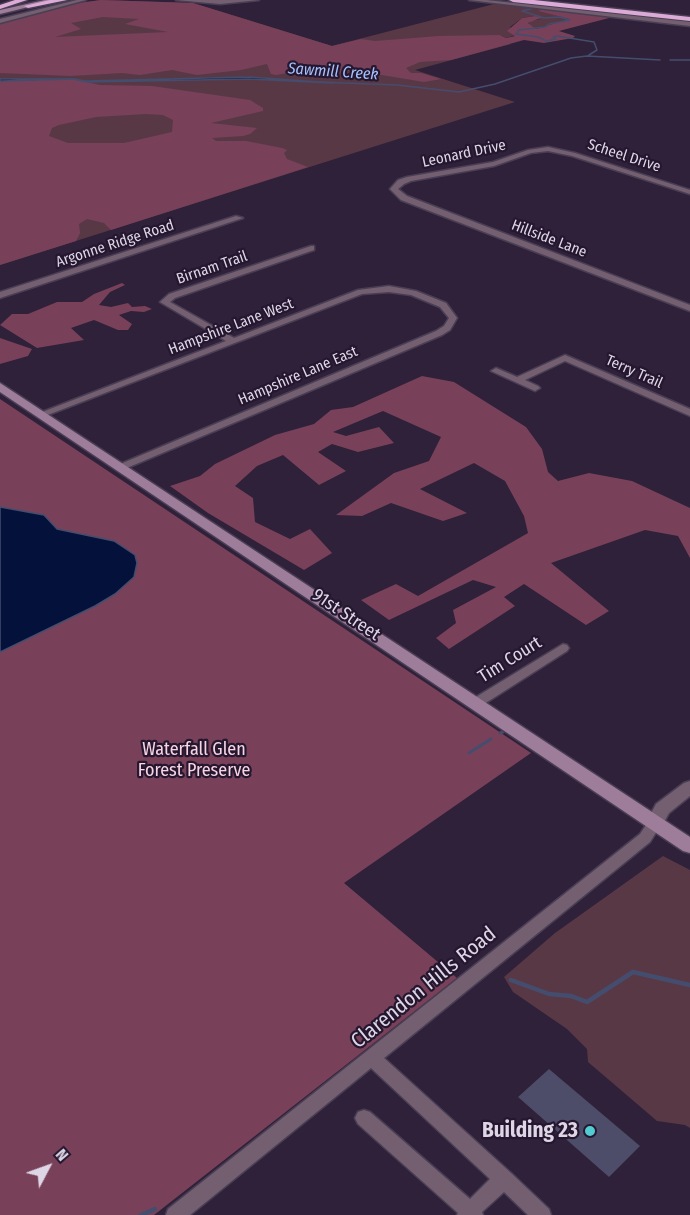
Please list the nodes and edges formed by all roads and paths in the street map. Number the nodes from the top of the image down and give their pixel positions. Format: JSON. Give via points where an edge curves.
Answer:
{"nodes":[{"id":1,"x":39,"y":0,"type":"edge"},
{"id":2,"x":54,"y":0,"type":"edge"},
{"id":3,"x":63,"y":0,"type":"edge"},
{"id":4,"x":83,"y":0,"type":"edge"},
{"id":5,"x":180,"y":0,"type":"edge"},
{"id":6,"x":256,"y":0,"type":"edge"},
{"id":7,"x":472,"y":0,"type":"edge"},
{"id":8,"x":513,"y":0,"type":"edge"},
{"id":9,"x":550,"y":0,"type":"edge"},
{"id":10,"x":25,"y":3,"type":"edge"},
{"id":11,"x":0,"y":9,"type":"edge"},
{"id":12,"x":690,"y":17,"type":"edge"},
{"id":13,"x":0,"y":21,"type":"edge"},
{"id":14,"x":690,"y":24,"type":"edge"},
{"id":15,"x":548,"y":149,"type":"joint"},
{"id":16,"x":690,"y":192,"type":"edge"},
{"id":17,"x":399,"y":195,"type":"joint"},
{"id":18,"x":239,"y":218,"type":"dead end"},
{"id":19,"x":311,"y":248,"type":"dead end"},
{"id":20,"x":0,"y":295,"type":"edge"},
{"id":21,"x":432,"y":300,"type":"joint"},
{"id":22,"x":690,"y":308,"type":"edge"},
{"id":23,"x":233,"y":340,"type":"junction"},
{"id":24,"x":496,"y":371,"type":"dead end"},
{"id":25,"x":517,"y":380,"type":"junction"},
{"id":26,"x":0,"y":387,"type":"edge"},
{"id":27,"x":535,"y":388,"type":"dead end"},
{"id":28,"x":690,"y":413,"type":"edge"},
{"id":29,"x":42,"y":414,"type":"junction"},
{"id":30,"x":122,"y":467,"type":"junction"},
{"id":31,"x":563,"y":648,"type":"dead end"},
{"id":32,"x":476,"y":703,"type":"junction"},
{"id":33,"x":690,"y":786,"type":"edge"},
{"id":34,"x":655,"y":823,"type":"junction"},
{"id":35,"x":690,"y":846,"type":"edge"},
{"id":36,"x":372,"y":1058,"type":"junction"},
{"id":37,"x":364,"y":1118,"type":"dead end"},
{"id":38,"x":504,"y":1179,"type":"junction"},
{"id":39,"x":470,"y":1214,"type":"edge"},
{"id":40,"x":175,"y":1215,"type":"edge"},
{"id":41,"x":542,"y":1215,"type":"edge"}],
"edges":[{"from":1,"to":11,"type":"main road"},
{"from":2,"to":10,"type":"main road"},
{"from":3,"to":10,"type":"highway"},
{"from":4,"to":13,"type":"street"},
{"from":5,"to":6,"type":"street"},
{"from":7,"to":14,"type":"street"},
{"from":8,"to":12,"type":"highway"},
{"from":9,"to":12,"type":"highway"},
{"from":10,"to":11,"type":"highway"},
{"from":15,"to":16,"type":"street","name":"Scheel Drive"},
{"from":15,"to":17,"type":"street","name":"Leonard Drive","via":[[532,150],[494,164],[405,180],[394,189]]},
{"from":17,"to":22,"type":"street","name":"Hillside Lane"},
{"from":18,"to":20,"type":"street","name":"Argonne Ridge Road"},
{"from":19,"to":23,"type":"street","name":"Birnam Trail","via":[[164,302]]},
{"from":21,"to":23,"type":"street","name":"Hampshire Lane West","via":[[404,291],[367,291]]},
{"from":21,"to":30,"type":"street","name":"Hampshire Lane East","via":[[446,308],[453,318],[443,331]]},
{"from":23,"to":29,"type":"street","name":"Hampshire Lane West"},
{"from":24,"to":25,"type":"street"},
{"from":25,"to":27,"type":"street"},
{"from":25,"to":28,"type":"street","name":"Terry Trail","via":[[565,358]]},
{"from":26,"to":29,"type":"main road","name":"91st Street"},
{"from":29,"to":30,"type":"main road","name":"91st Street"},
{"from":30,"to":32,"type":"main road","name":"91st Street"},
{"from":31,"to":32,"type":"street","name":"Tim Court"},
{"from":32,"to":34,"type":"main road","name":"91st Street"},
{"from":33,"to":34,"type":"street","name":"Clarendon Hills Road","via":[[662,809]]},
{"from":34,"to":35,"type":"main road","name":"91st Street"},
{"from":34,"to":36,"type":"street","name":"Clarendon Hills Road","via":[[645,838]]},
{"from":36,"to":38,"type":"street"},
{"from":36,"to":40,"type":"street","name":"Clarendon Hills Road"},
{"from":37,"to":39,"type":"street"},
{"from":38,"to":39,"type":"street"},
{"from":38,"to":41,"type":"street"}]}
